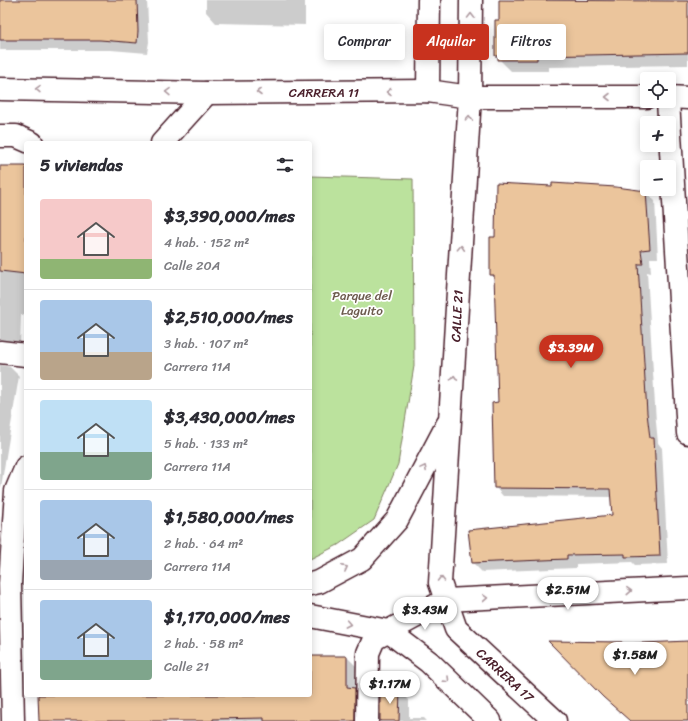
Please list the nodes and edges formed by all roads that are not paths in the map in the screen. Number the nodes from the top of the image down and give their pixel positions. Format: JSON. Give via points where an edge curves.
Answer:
{"nodes":[{"id":1,"x":429,"y":0,"type":"edge"},
{"id":2,"x":471,"y":0,"type":"edge"},
{"id":3,"x":0,"y":88,"type":"edge"},
{"id":4,"x":428,"y":91,"type":"junction"},
{"id":5,"x":207,"y":93,"type":"junction"},
{"id":6,"x":470,"y":96,"type":"junction"},
{"id":7,"x":640,"y":97,"type":"edge"},
{"id":8,"x":676,"y":98,"type":"edge"},
{"id":9,"x":688,"y":98,"type":"edge"},
{"id":10,"x":668,"y":108,"type":"edge"},
{"id":11,"x":0,"y":136,"type":"edge"},
{"id":12,"x":27,"y":141,"type":"edge"},
{"id":13,"x":164,"y":141,"type":"edge"},
{"id":14,"x":0,"y":352,"type":"edge"},
{"id":15,"x":24,"y":355,"type":"edge"},
{"id":16,"x":451,"y":417,"type":"junction"},
{"id":17,"x":688,"y":433,"type":"edge"},
{"id":18,"x":24,"y":470,"type":"edge"},
{"id":19,"x":8,"y":491,"type":"edge"},
{"id":20,"x":5,"y":583,"type":"edge"},
{"id":21,"x":312,"y":584,"type":"edge"},
{"id":22,"x":688,"y":588,"type":"edge"},
{"id":23,"x":446,"y":600,"type":"junction"},
{"id":24,"x":312,"y":616,"type":"edge"},
{"id":25,"x":456,"y":629,"type":"joint"},
{"id":26,"x":392,"y":634,"type":"junction"},
{"id":27,"x":13,"y":721,"type":"edge"},
{"id":28,"x":367,"y":721,"type":"edge"},
{"id":29,"x":490,"y":721,"type":"edge"},
{"id":30,"x":555,"y":721,"type":"edge"}],
"edges":[{"from":1,"to":4,"type":"main road"},
{"from":6,"to":2,"type":"main road","name":"CALLE 21","one_way":true},
{"from":5,"to":3,"type":"main road","name":"CARRERA 11","one_way":true},
{"from":4,"to":5,"type":"main road","name":"CARRERA 11","one_way":true},
{"from":4,"to":6,"type":"main road","name":"CARRERA 11"},
{"from":5,"to":13,"type":"main road"},
{"from":7,"to":6,"type":"main road","name":"CARRERA 11","one_way":true},
{"from":16,"to":6,"type":"main road","name":"CALLE 21","one_way":true},
{"from":8,"to":9,"type":"main road"},
{"from":10,"to":17,"type":"main road"},
{"from":11,"to":12,"type":"main road","via":[[16,136]]},
{"from":14,"to":15,"type":"main road"},
{"from":21,"to":16,"type":"main road","one_way":true,"via":[[362,559],[397,520]]},
{"from":23,"to":16,"type":"main road","name":"CALLE 21","one_way":true,"via":[[440,583]]},
{"from":18,"to":19,"type":"main road"},
{"from":19,"to":20,"type":"main road"},
{"from":20,"to":27,"type":"main road"},
{"from":23,"to":22,"type":"main road","one_way":true},
{"from":23,"to":25,"type":"main road","name":"CALLE 21"},
{"from":23,"to":26,"type":"main road"},
{"from":24,"to":26,"type":"main road","one_way":true},
{"from":25,"to":30,"type":"main road","name":"CARRERA 17"},
{"from":26,"to":28,"type":"main road","via":[[374,640],[368,653]]},
{"from":26,"to":29,"type":"main road","one_way":true,"via":[[429,662]]}]}
